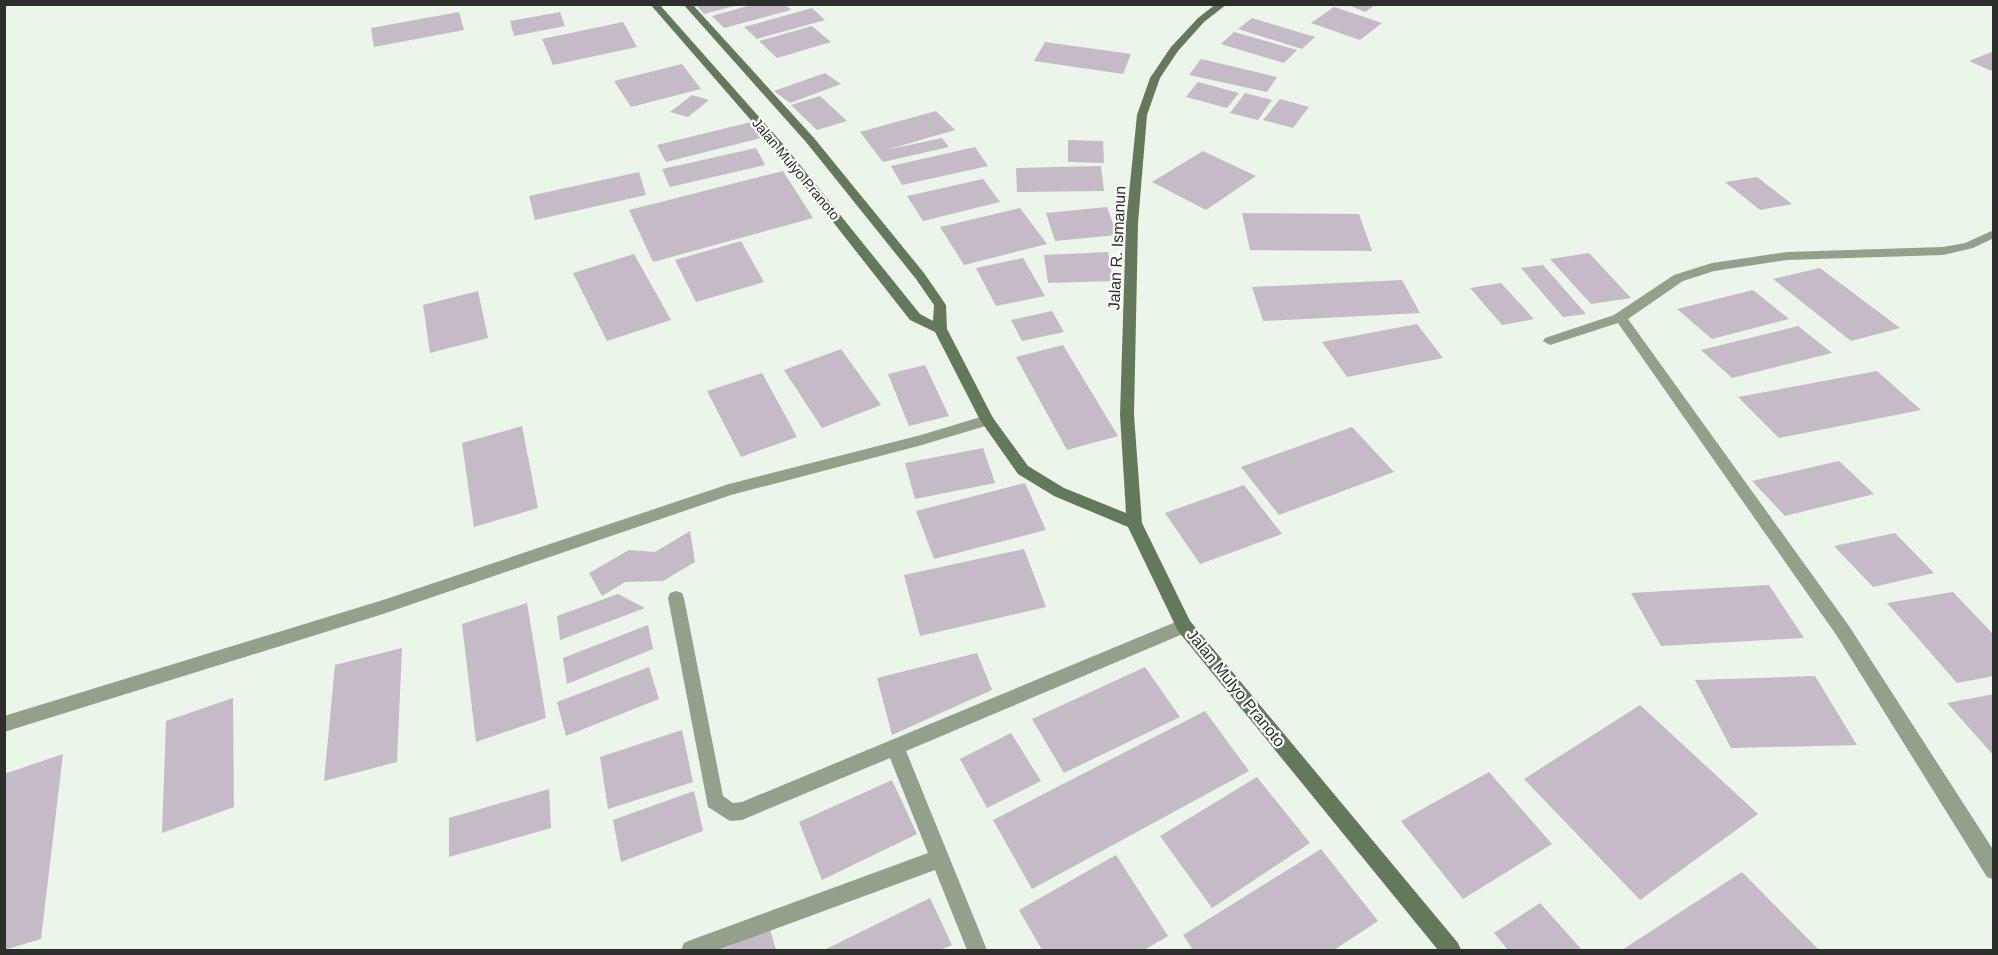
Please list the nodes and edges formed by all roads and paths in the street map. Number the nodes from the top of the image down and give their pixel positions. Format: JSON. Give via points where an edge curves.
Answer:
{"nodes":[{"id":1,"x":654,"y":4,"type":"edge"},
{"id":2,"x":687,"y":4,"type":"edge"},
{"id":3,"x":1223,"y":4,"type":"edge"},
{"id":4,"x":1994,"y":233,"type":"edge"},
{"id":5,"x":1621,"y":318,"type":"junction"},
{"id":6,"x":939,"y":329,"type":"junction"},
{"id":7,"x":1550,"y":341,"type":"dead end"},
{"id":8,"x":987,"y":420,"type":"junction"},
{"id":9,"x":1134,"y":523,"type":"junction"},
{"id":10,"x":676,"y":598,"type":"dead end"},
{"id":11,"x":1184,"y":626,"type":"junction"},
{"id":12,"x":4,"y":724,"type":"edge"},
{"id":13,"x":895,"y":747,"type":"junction"},
{"id":14,"x":939,"y":858,"type":"junction"},
{"id":15,"x":1994,"y":870,"type":"edge"},
{"id":16,"x":690,"y":951,"type":"edge"},
{"id":17,"x":977,"y":951,"type":"edge"},
{"id":18,"x":1451,"y":951,"type":"edge"}],
"edges":[{"from":1,"to":6,"type":"street","name":"Jalan Mulyo Pranoto","via":[[779,146],[915,317]]},
{"from":2,"to":6,"type":"street","name":"Jalan Mulyo Pranoto","via":[[866,206],[940,305]]},
{"from":3,"to":9,"type":"street","name":"Jalan R. Ismanun","via":[[1201,20],[1174,49],[1155,78],[1142,115],[1132,223],[1127,415]]},
{"from":4,"to":5,"type":"street","via":[[1960,249],[1792,255],[1718,266],[1660,287]]},
{"from":5,"to":7,"type":"street"},
{"from":5,"to":15,"type":"street","via":[[1843,631]]},
{"from":6,"to":8,"type":"street","name":"Jalan Mulyo Pranoto"},
{"from":8,"to":9,"type":"street","name":"Jalan Mulyo Pranoto","via":[[1023,470],[1068,496]]},
{"from":8,"to":12,"type":"street","via":[[729,490],[383,607]]},
{"from":9,"to":11,"type":"street","name":"Jalan Mulyo Pranoto"},
{"from":10,"to":13,"type":"street","via":[[715,801],[722,808],[742,811]]},
{"from":11,"to":13,"type":"street"},
{"from":11,"to":18,"type":"street","name":"Jalan Mulyo Pranoto"},
{"from":13,"to":14,"type":"street"},
{"from":14,"to":16,"type":"street"},
{"from":14,"to":17,"type":"street"}]}
